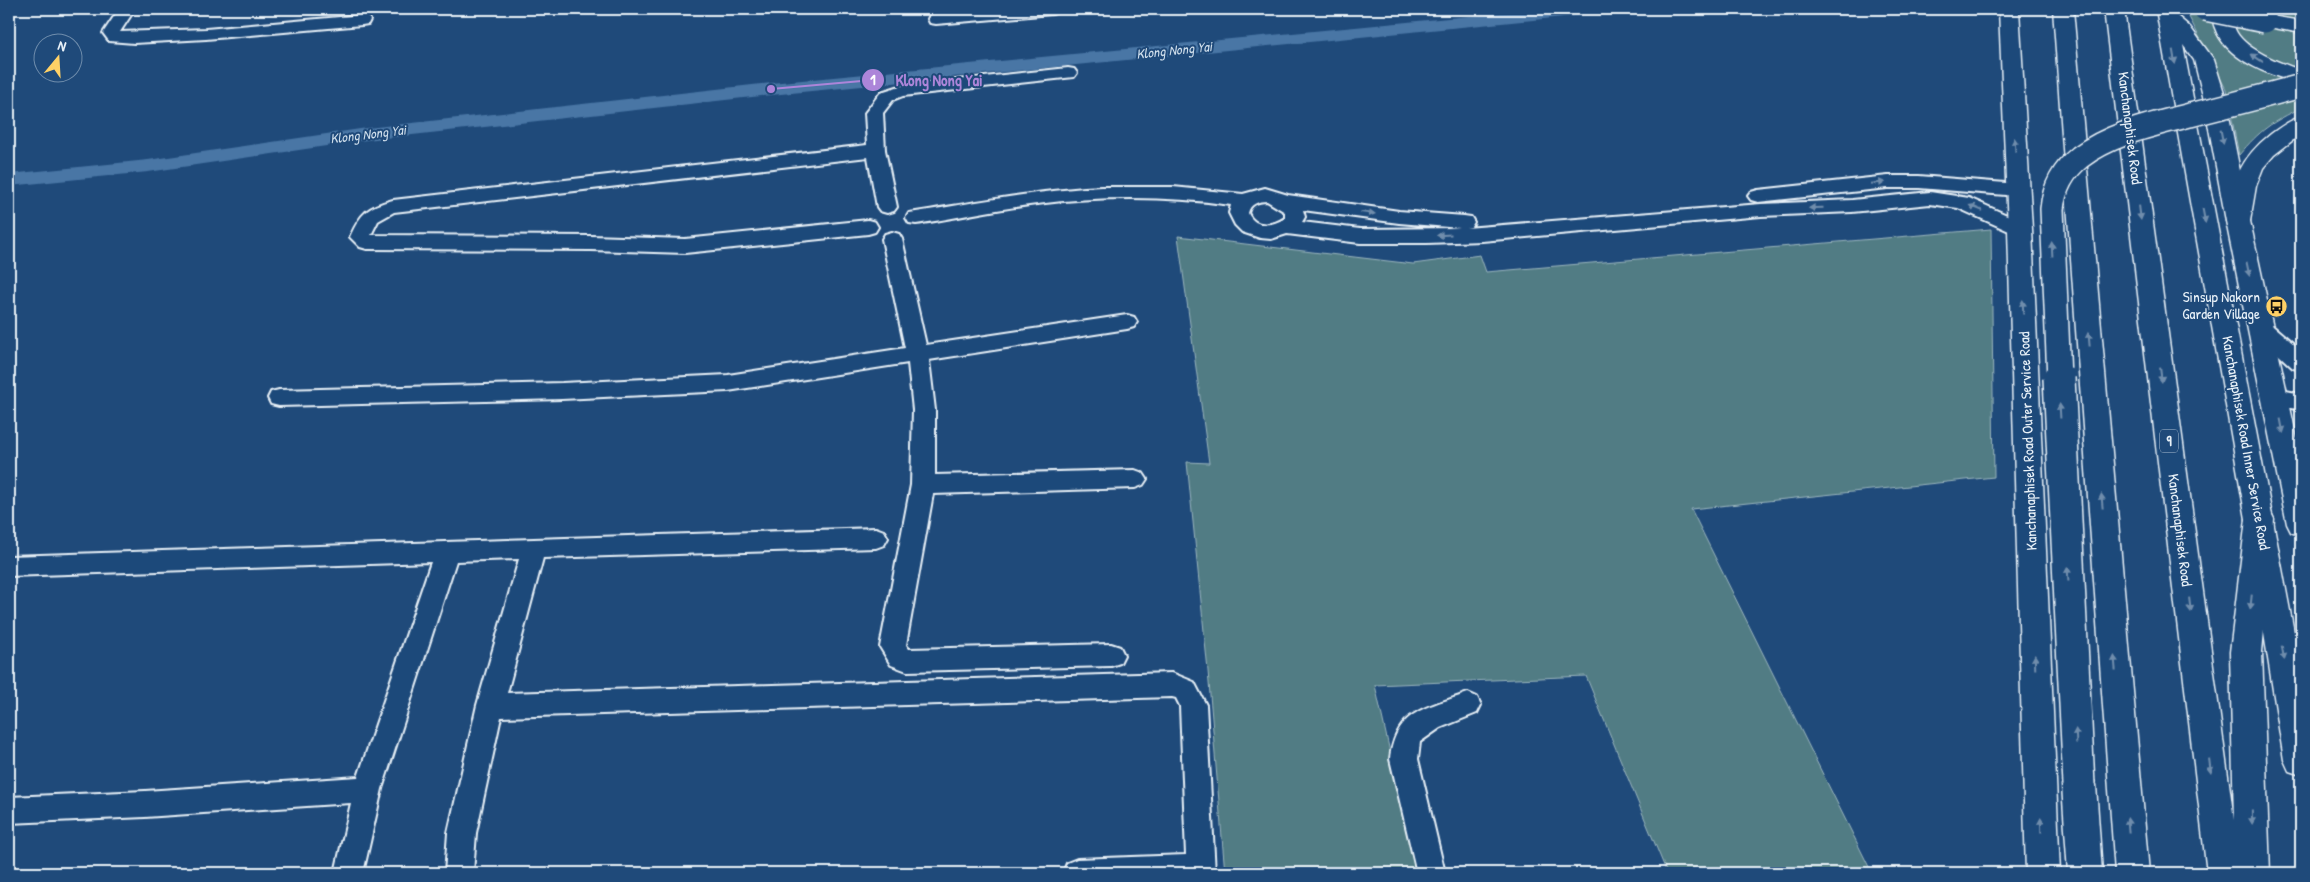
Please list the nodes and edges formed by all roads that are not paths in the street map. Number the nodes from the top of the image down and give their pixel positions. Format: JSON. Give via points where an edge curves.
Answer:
{"nodes":[{"id":1,"x":127,"y":9,"type":"edge"},
{"id":2,"x":1052,"y":9,"type":"edge"},
{"id":3,"x":2009,"y":9,"type":"edge"},
{"id":4,"x":2063,"y":9,"type":"edge"},
{"id":5,"x":2114,"y":9,"type":"edge"},
{"id":6,"x":2217,"y":10,"type":"edge"},
{"id":7,"x":2166,"y":13,"type":"edge"},
{"id":8,"x":936,"y":19,"type":"dead end"},
{"id":9,"x":362,"y":20,"type":"dead end"},
{"id":10,"x":2301,"y":27,"type":"edge"},
{"id":11,"x":1068,"y":73,"type":"dead end"},
{"id":12,"x":2301,"y":77,"type":"edge"},
{"id":13,"x":2301,"y":86,"type":"edge"},
{"id":14,"x":2301,"y":124,"type":"edge"},
{"id":15,"x":876,"y":150,"type":"junction"},
{"id":16,"x":2018,"y":190,"type":"junction"},
{"id":17,"x":1243,"y":200,"type":"junction"},
{"id":18,"x":1288,"y":201,"type":"junction"},
{"id":19,"x":1761,"y":203,"type":"junction"},
{"id":20,"x":887,"y":207,"type":"junction"},
{"id":21,"x":916,"y":218,"type":"junction"},
{"id":22,"x":2238,"y":221,"type":"junction"},
{"id":23,"x":868,"y":227,"type":"junction"},
{"id":24,"x":1286,"y":227,"type":"junction"},
{"id":25,"x":1474,"y":228,"type":"junction"},
{"id":26,"x":2020,"y":229,"type":"junction"},
{"id":27,"x":892,"y":238,"type":"junction"},
{"id":28,"x":1127,"y":322,"type":"dead end"},
{"id":29,"x":2261,"y":327,"type":"junction"},
{"id":30,"x":917,"y":353,"type":"junction"},
{"id":31,"x":2301,"y":362,"type":"edge"},
{"id":32,"x":279,"y":398,"type":"dead end"},
{"id":33,"x":2289,"y":400,"type":"edge"},
{"id":34,"x":1135,"y":479,"type":"dead end"},
{"id":35,"x":923,"y":485,"type":"junction"},
{"id":36,"x":2260,"y":519,"type":"junction"},
{"id":37,"x":2301,"y":524,"type":"edge"},
{"id":38,"x":876,"y":538,"type":"dead end"},
{"id":39,"x":534,"y":548,"type":"junction"},
{"id":40,"x":447,"y":551,"type":"junction"},
{"id":41,"x":9,"y":566,"type":"edge"},
{"id":42,"x":1111,"y":655,"type":"dead end"},
{"id":43,"x":490,"y":705,"type":"junction"},
{"id":44,"x":1468,"y":705,"type":"dead end"},
{"id":45,"x":2301,"y":760,"type":"edge"},
{"id":46,"x":368,"y":789,"type":"junction"},
{"id":47,"x":9,"y":810,"type":"edge"},
{"id":48,"x":1201,"y":871,"type":"edge"},
{"id":49,"x":349,"y":873,"type":"edge"},
{"id":50,"x":458,"y":873,"type":"edge"},
{"id":51,"x":1077,"y":873,"type":"edge"},
{"id":52,"x":1431,"y":873,"type":"edge"},
{"id":53,"x":2043,"y":873,"type":"edge"},
{"id":54,"x":2085,"y":873,"type":"edge"},
{"id":55,"x":2132,"y":873,"type":"edge"},
{"id":56,"x":2224,"y":873,"type":"edge"},
{"id":57,"x":2253,"y":873,"type":"edge"}],
"edges":[{"from":1,"to":9,"type":"street","via":[[114,26],[112,33],[115,37],[206,34]]},
{"from":2,"to":8,"type":"street"},
{"from":16,"to":3,"type":"main road","name":"Kanchanaphisek Road Outer Service Road","one_way":true},
{"from":55,"to":4,"type":"main road","one_way":true},
{"from":5,"to":56,"type":"main road","name":"Kanchanaphisek Road","number":"9","one_way":true},
{"from":6,"to":10,"type":"main road","bridge":true},
{"from":12,"to":6,"type":"main road","one_way":true,"via":[[2260,60],[2232,39]]},
{"from":7,"to":22,"type":"main road","one_way":true,"via":[[2204,60]]},
{"from":7,"to":36,"type":"main road","name":"Kanchanaphisek Road Inner Service Road","one_way":true},
{"from":11,"to":15,"type":"street","via":[[900,91],[887,96],[874,113]]},
{"from":54,"to":13,"type":"main road","one_way":true,"bridge":true,"via":[[2052,238],[2055,192],[2064,174],[2083,156],[2120,135]]},
{"from":14,"to":22,"type":"main road","via":[[2269,146],[2253,165],[2244,184]]},
{"from":15,"to":20,"type":"street"},
{"from":15,"to":23,"type":"street","via":[[393,206],[376,211],[369,217],[360,237],[367,242],[684,246]]},
{"from":19,"to":16,"type":"street","one_way":true,"via":[[1888,182]]},
{"from":16,"to":26,"type":"main road","name":"Kanchanaphisek Road Outer Service Road"},
{"from":17,"to":18,"type":"street","via":[[1265,194]]},
{"from":17,"to":21,"type":"street","via":[[1190,195],[1054,196]]},
{"from":17,"to":24,"type":"street","via":[[1238,216],[1244,224],[1267,232]]},
{"from":18,"to":24,"type":"street","via":[[1295,217]]},
{"from":18,"to":25,"type":"street","one_way":true},
{"from":19,"to":25,"type":"street"},
{"from":26,"to":19,"type":"street","one_way":true,"via":[[1962,202],[1930,198],[1852,206]]},
{"from":20,"to":21,"type":"street","via":[[908,209]]},
{"from":20,"to":23,"type":"street","via":[[870,217]]},
{"from":21,"to":27,"type":"street","via":[[913,229]]},
{"from":22,"to":29,"type":"main road","one_way":true},
{"from":23,"to":27,"type":"street","via":[[876,236]]},
{"from":25,"to":24,"type":"street","one_way":true,"via":[[1360,236]]},
{"from":53,"to":26,"type":"main road","name":"Kanchanaphisek Road Outer Service Road","one_way":true},
{"from":27,"to":30,"type":"street"},
{"from":28,"to":30,"type":"street"},
{"from":29,"to":31,"type":"street"},
{"from":29,"to":33,"type":"main road"},
{"from":30,"to":32,"type":"street","via":[[728,383]]},
{"from":30,"to":35,"type":"street","via":[[924,410]]},
{"from":33,"to":37,"type":"main road","one_way":true},
{"from":34,"to":35,"type":"street"},
{"from":35,"to":42,"type":"street","via":[[893,642],[900,657],[907,660]]},
{"from":36,"to":45,"type":"main road","name":"Kanchanaphisek Road Inner Service Road","one_way":true},
{"from":36,"to":57,"type":"main road","one_way":true,"via":[[2246,652]]},
{"from":38,"to":39,"type":"street"},
{"from":39,"to":40,"type":"street"},
{"from":39,"to":43,"type":"street"},
{"from":40,"to":41,"type":"street"},
{"from":40,"to":46,"type":"street"},
{"from":43,"to":48,"type":"street","via":[[1172,685],[1184,690],[1193,705]]},
{"from":43,"to":50,"type":"street","via":[[462,833]]},
{"from":44,"to":52,"type":"street","via":[[1421,725],[1410,733],[1405,745],[1404,758]]},
{"from":46,"to":47,"type":"street"},
{"from":46,"to":49,"type":"street"},
{"from":48,"to":51,"type":"street"}]}
